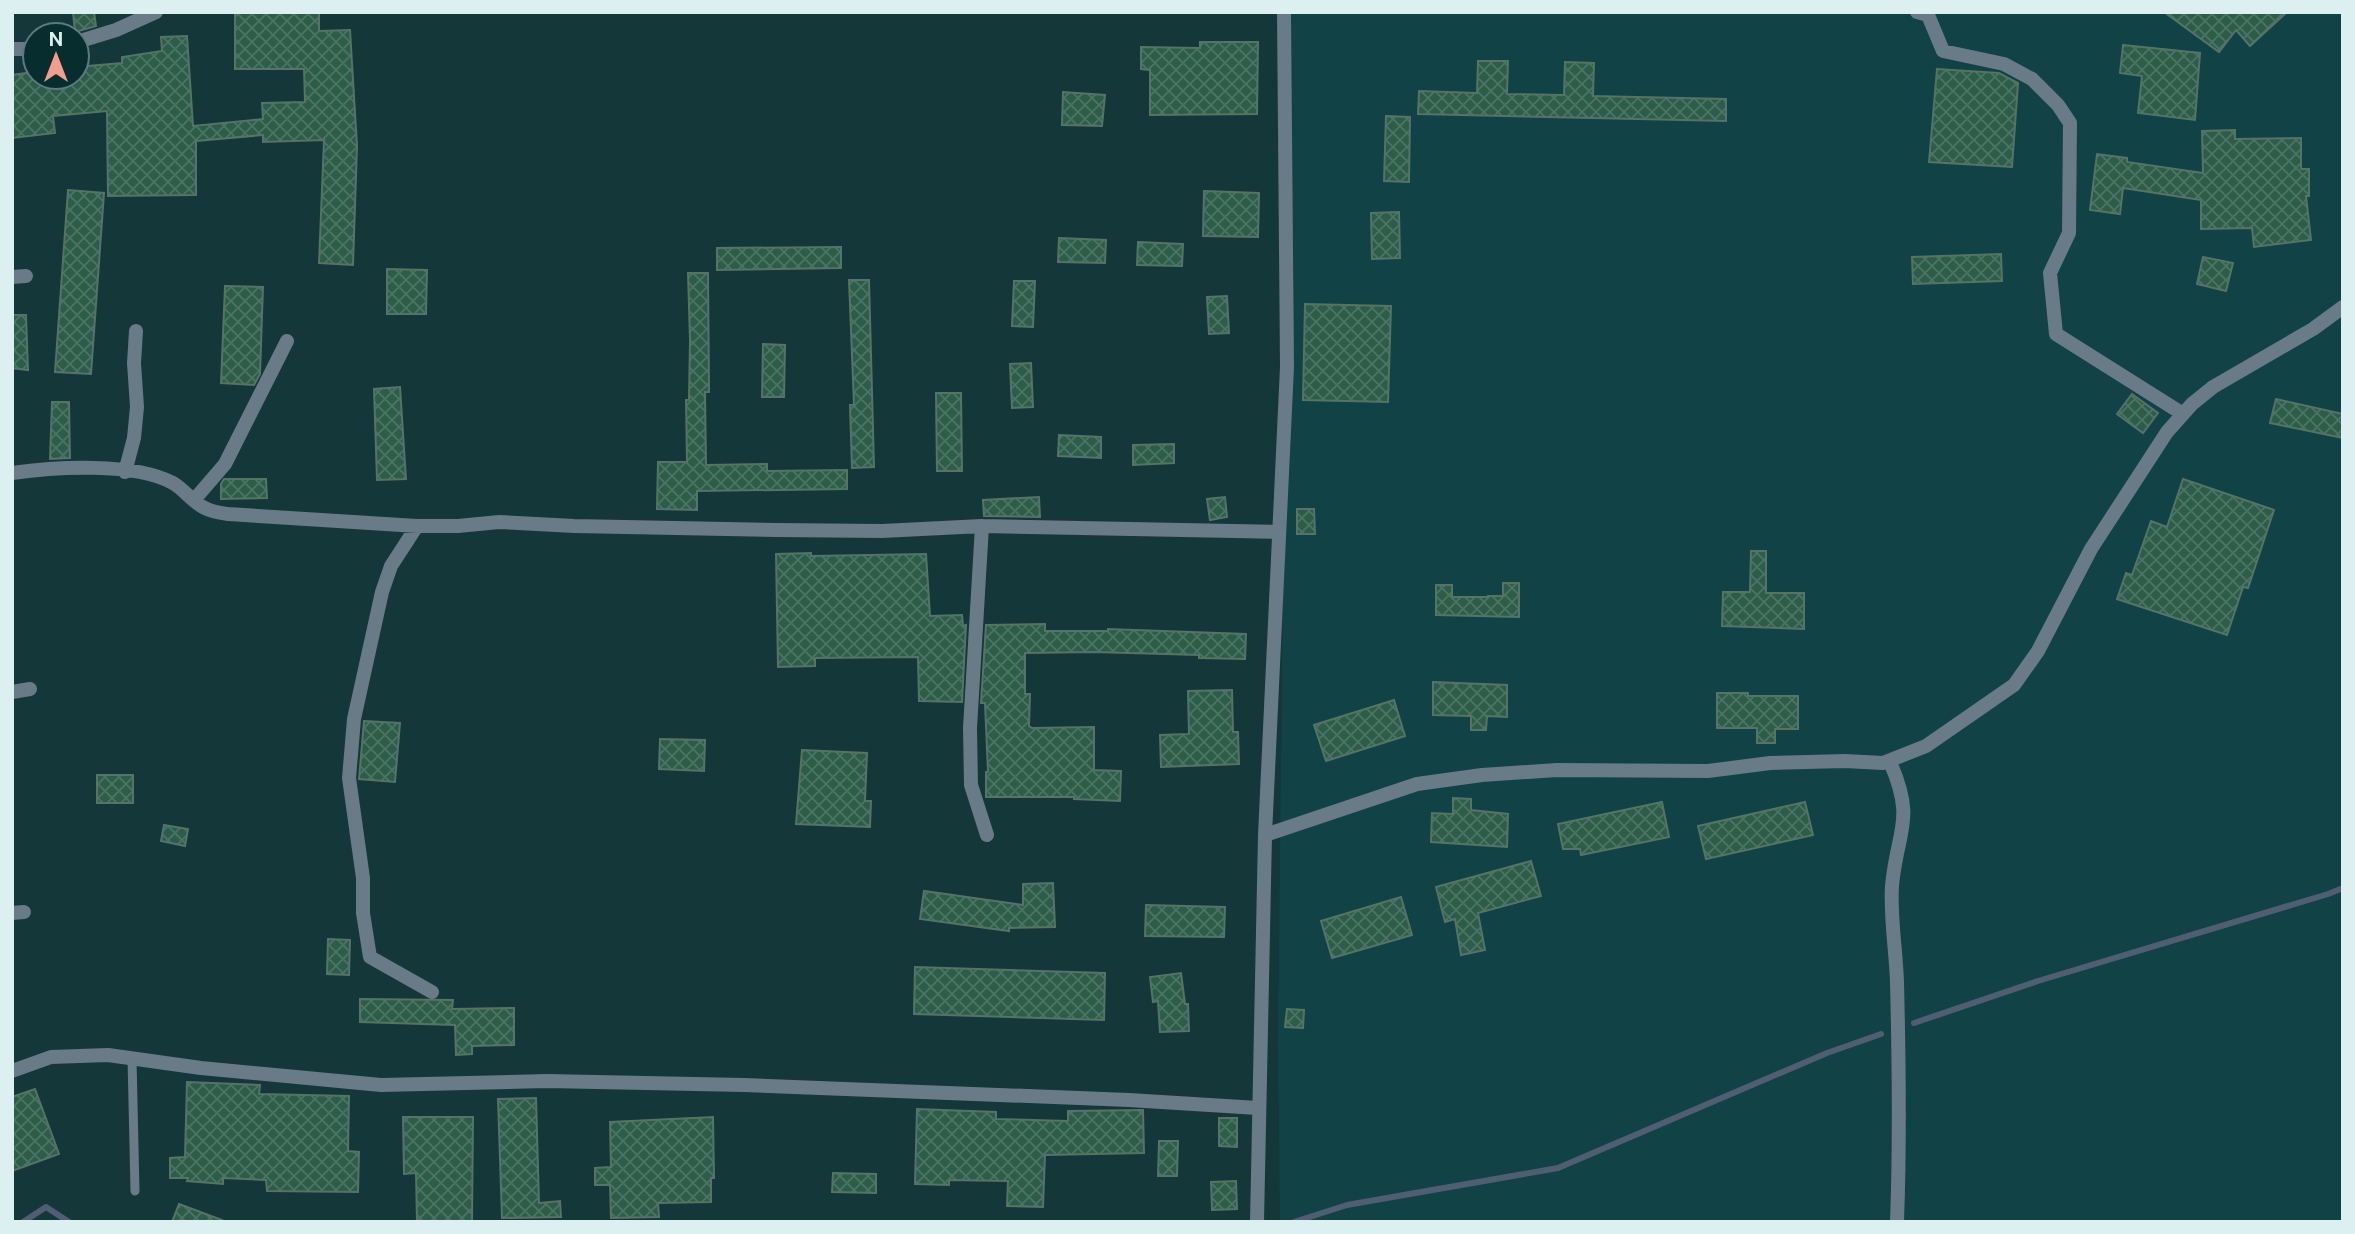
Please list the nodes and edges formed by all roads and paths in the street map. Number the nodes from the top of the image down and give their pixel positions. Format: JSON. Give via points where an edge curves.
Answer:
{"nodes":[{"id":1,"x":156,"y":12,"type":"edge"},
{"id":2,"x":1284,"y":12,"type":"edge"},
{"id":3,"x":1917,"y":12,"type":"edge"},
{"id":4,"x":91,"y":38,"type":"edge"},
{"id":5,"x":2343,"y":307,"type":"edge"},
{"id":6,"x":136,"y":331,"type":"dead end"},
{"id":7,"x":287,"y":341,"type":"dead end"},
{"id":8,"x":2183,"y":414,"type":"junction"},
{"id":9,"x":125,"y":472,"type":"junction"},
{"id":10,"x":12,"y":473,"type":"edge"},
{"id":11,"x":194,"y":500,"type":"junction"},
{"id":12,"x":417,"y":526,"type":"junction"},
{"id":13,"x":982,"y":526,"type":"junction"},
{"id":14,"x":1279,"y":532,"type":"junction"},
{"id":15,"x":30,"y":689,"type":"dead end"},
{"id":16,"x":12,"y":692,"type":"edge"},
{"id":17,"x":1890,"y":762,"type":"junction"},
{"id":18,"x":987,"y":835,"type":"dead end"},
{"id":19,"x":1265,"y":835,"type":"junction"},
{"id":20,"x":432,"y":992,"type":"dead end"},
{"id":21,"x":132,"y":1058,"type":"junction"},
{"id":22,"x":12,"y":1071,"type":"edge"},
{"id":23,"x":1258,"y":1108,"type":"junction"},
{"id":24,"x":135,"y":1191,"type":"dead end"},
{"id":25,"x":1257,"y":1222,"type":"edge"},
{"id":26,"x":1897,"y":1222,"type":"edge"}],
"edges":[{"from":1,"to":4,"type":"street"},
{"from":2,"to":14,"type":"street","via":[[1287,367]]},
{"from":3,"to":8,"type":"street","via":[[1928,15],[1943,51],[2004,64],[2032,79],[2059,105],[2070,123],[2070,180],[2069,233],[2050,272],[2056,334]]},
{"from":5,"to":8,"type":"street","via":[[2213,387]]},
{"from":6,"to":9,"type":"street","via":[[137,407]]},
{"from":7,"to":11,"type":"street","via":[[225,464]]},
{"from":8,"to":17,"type":"street","via":[[2091,549],[2038,651],[2014,685],[1926,746]]},
{"from":9,"to":10,"type":"street","via":[[48,468]]},
{"from":9,"to":11,"type":"street","via":[[173,483]]},
{"from":11,"to":12,"type":"street","via":[[205,509],[228,514]]},
{"from":12,"to":13,"type":"street","via":[[499,522],[882,531]]},
{"from":12,"to":20,"type":"street","via":[[391,566],[382,592],[354,719],[349,778],[370,957]]},
{"from":13,"to":14,"type":"street"},
{"from":13,"to":18,"type":"street","via":[[970,739],[971,785]]},
{"from":14,"to":19,"type":"street"},
{"from":15,"to":16,"type":"street"},
{"from":17,"to":19,"type":"street","via":[[1770,763],[1708,771],[1557,769],[1482,775],[1417,784]]},
{"from":17,"to":26,"type":"street","via":[[1905,811],[1892,887],[1900,1142]]},
{"from":19,"to":23,"type":"street"},
{"from":21,"to":22,"type":"street","via":[[51,1056]]},
{"from":21,"to":23,"type":"street","via":[[381,1085],[547,1081],[744,1085]]},
{"from":21,"to":24,"type":"lane"},
{"from":23,"to":25,"type":"street"}]}
